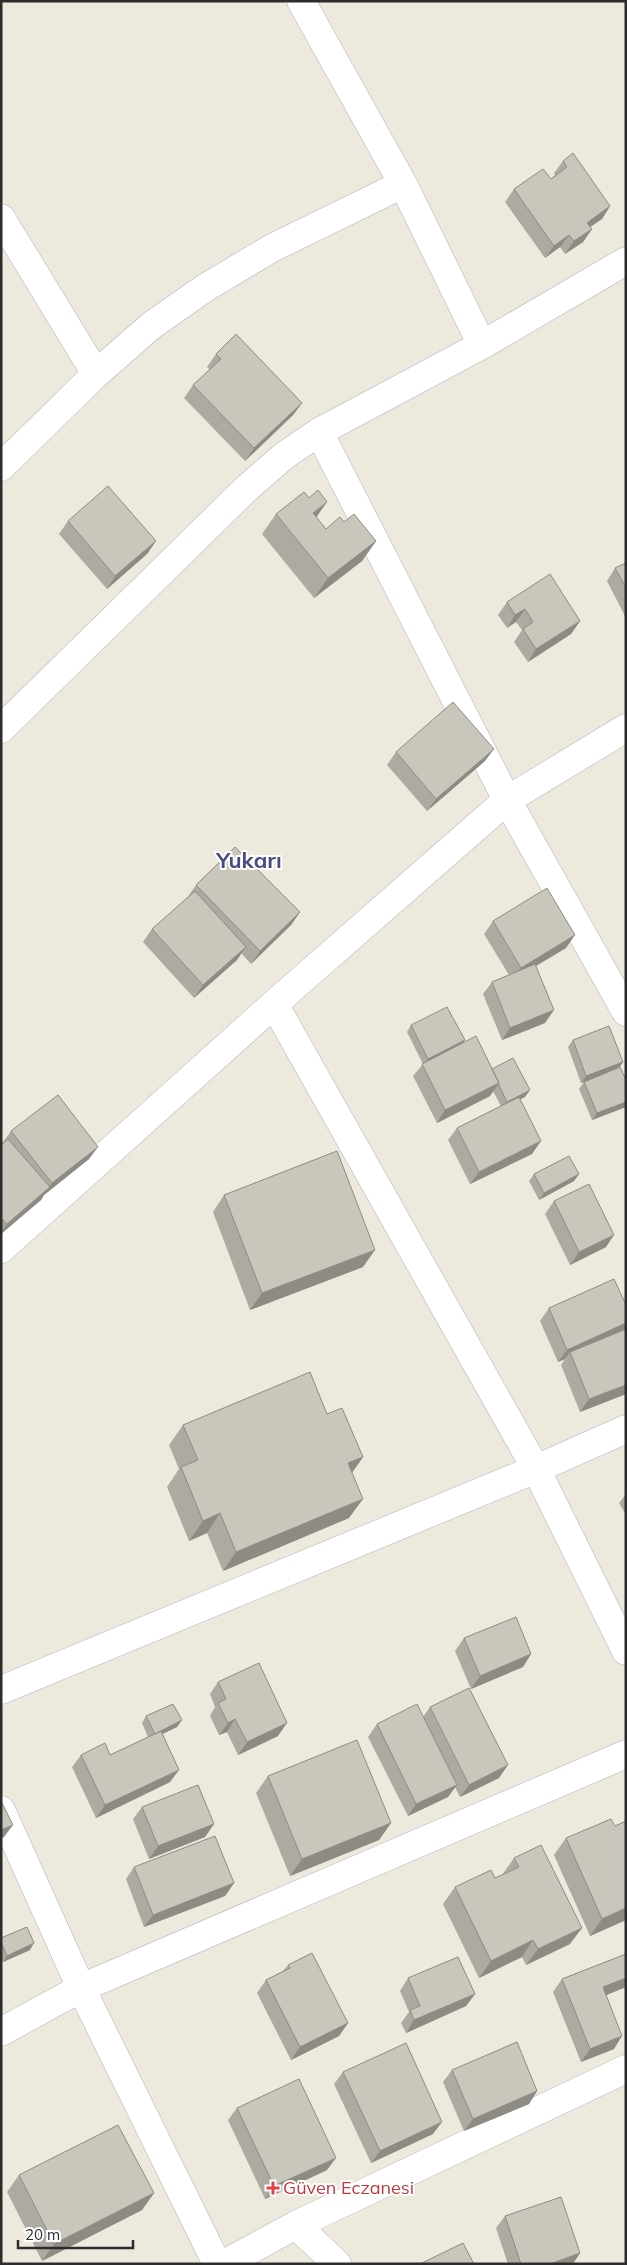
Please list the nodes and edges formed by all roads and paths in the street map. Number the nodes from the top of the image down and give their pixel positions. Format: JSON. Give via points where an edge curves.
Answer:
{"nodes":[{"id":1,"x":301,"y":1,"type":"edge"},
{"id":2,"x":403,"y":184,"type":"junction"},
{"id":3,"x":1,"y":218,"type":"edge"},
{"id":4,"x":626,"y":261,"type":"edge"},
{"id":5,"x":482,"y":345,"type":"junction"},
{"id":6,"x":96,"y":374,"type":"junction"},
{"id":7,"x":319,"y":432,"type":"junction"},
{"id":8,"x":3,"y":462,"type":"edge"},
{"id":9,"x":626,"y":728,"type":"edge"},
{"id":10,"x":1,"y":729,"type":"edge"},
{"id":11,"x":506,"y":800,"type":"junction"},
{"id":12,"x":274,"y":1004,"type":"junction"},
{"id":13,"x":626,"y":1012,"type":"edge"},
{"id":14,"x":1,"y":1249,"type":"edge"},
{"id":15,"x":626,"y":1429,"type":"edge"},
{"id":16,"x":536,"y":1469,"type":"junction"},
{"id":17,"x":626,"y":1651,"type":"edge"},
{"id":18,"x":1,"y":1690,"type":"edge"},
{"id":19,"x":626,"y":1754,"type":"edge"},
{"id":20,"x":1,"y":1810,"type":"edge"},
{"id":21,"x":81,"y":1988,"type":"junction"},
{"id":22,"x":1,"y":2032,"type":"edge"},
{"id":23,"x":626,"y":2070,"type":"edge"},
{"id":24,"x":296,"y":2225,"type":"junction"},
{"id":25,"x":217,"y":2264,"type":"edge"},
{"id":26,"x":224,"y":2264,"type":"edge"},
{"id":27,"x":337,"y":2264,"type":"edge"}],
"edges":[{"from":1,"to":2,"type":"street"},
{"from":2,"to":5,"type":"street"},
{"from":2,"to":6,"type":"street","via":[[272,248],[204,288],[152,325]]},
{"from":3,"to":6,"type":"street"},
{"from":4,"to":5,"type":"street"},
{"from":5,"to":7,"type":"street"},
{"from":6,"to":8,"type":"street"},
{"from":7,"to":10,"type":"street","via":[[285,455],[247,488]]},
{"from":7,"to":11,"type":"street"},
{"from":9,"to":11,"type":"street"},
{"from":11,"to":12,"type":"street"},
{"from":11,"to":13,"type":"street"},
{"from":12,"to":14,"type":"street"},
{"from":12,"to":16,"type":"street"},
{"from":15,"to":16,"type":"street"},
{"from":16,"to":17,"type":"street"},
{"from":16,"to":18,"type":"street"},
{"from":19,"to":21,"type":"street"},
{"from":20,"to":21,"type":"street"},
{"from":21,"to":22,"type":"street"},
{"from":21,"to":25,"type":"street"},
{"from":23,"to":24,"type":"street"},
{"from":24,"to":26,"type":"street"},
{"from":24,"to":27,"type":"street"}]}
